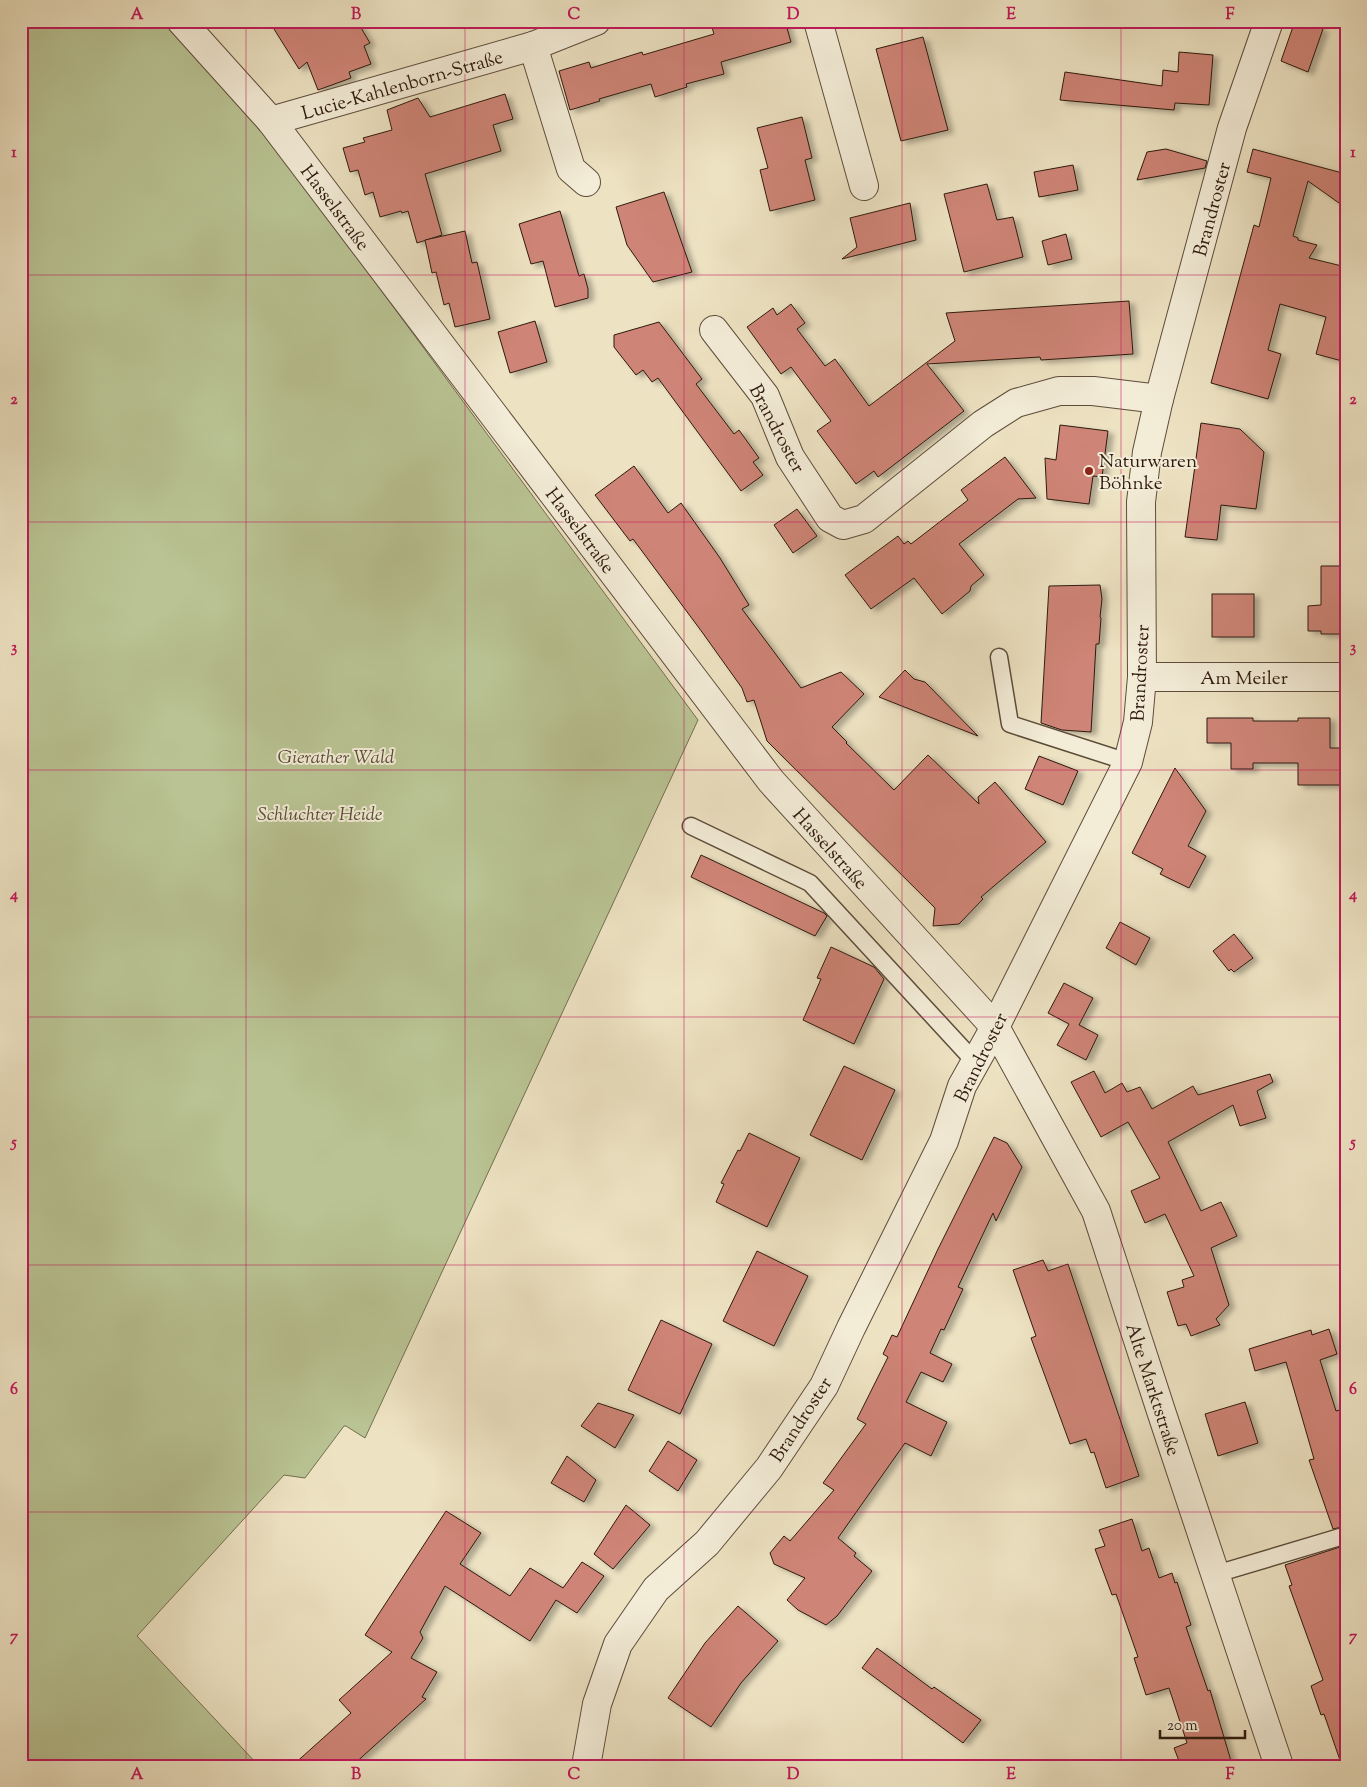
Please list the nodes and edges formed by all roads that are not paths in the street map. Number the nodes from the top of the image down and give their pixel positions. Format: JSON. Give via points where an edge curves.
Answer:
{"nodes":[{"id":1,"x":596,"y":21,"type":"edge"},
{"id":2,"x":818,"y":21,"type":"edge"},
{"id":3,"x":1269,"y":21,"type":"edge"},
{"id":4,"x":190,"y":24,"type":"edge"},
{"id":5,"x":532,"y":46,"type":"junction"},
{"id":6,"x":271,"y":121,"type":"junction"},
{"id":7,"x":586,"y":182,"type":"dead end"},
{"id":8,"x":864,"y":186,"type":"dead end"},
{"id":9,"x":714,"y":330,"type":"dead end"},
{"id":10,"x":1159,"y":399,"type":"junction"},
{"id":11,"x":998,"y":657,"type":"dead end"},
{"id":12,"x":1142,"y":677,"type":"junction"},
{"id":13,"x":1346,"y":677,"type":"edge"},
{"id":14,"x":1128,"y":762,"type":"junction"},
{"id":15,"x":691,"y":826,"type":"dead end"},
{"id":16,"x":995,"y":1027,"type":"junction"},
{"id":17,"x":975,"y":1062,"type":"junction"},
{"id":18,"x":1340,"y":1537,"type":"dead end"},
{"id":19,"x":1216,"y":1574,"type":"junction"},
{"id":20,"x":586,"y":1766,"type":"edge"},
{"id":21,"x":1279,"y":1766,"type":"edge"}],
"edges":[{"from":1,"to":5,"type":"street","name":"Lucie-Kahlenborn-Straße"},
{"from":2,"to":8,"type":"street"},
{"from":3,"to":10,"type":"street","name":"Brandroster","via":[[1232,128]]},
{"from":4,"to":6,"type":"street","name":"Hasselstraße"},
{"from":5,"to":6,"type":"street","name":"Lucie-Kahlenborn-Straße"},
{"from":5,"to":7,"type":"street","via":[[571,169]]},
{"from":6,"to":16,"type":"street","name":"Hasselstraße","via":[[771,781]]},
{"from":9,"to":10,"type":"street","name":"Brandroster","via":[[765,396],[790,457],[830,518],[843,525],[864,519],[983,424],[1016,403],[1058,391],[1093,391]]},
{"from":10,"to":12,"type":"street","name":"Brandroster","via":[[1147,452],[1141,502]]},
{"from":11,"to":14,"type":"lane","via":[[1010,724]]},
{"from":12,"to":13,"type":"street","name":"Am Meiler"},
{"from":12,"to":14,"type":"street","name":"Brandroster","via":[[1138,722]]},
{"from":14,"to":16,"type":"street","name":"Brandroster"},
{"from":15,"to":17,"type":"lane","via":[[810,883]]},
{"from":16,"to":17,"type":"street","name":"Brandroster"},
{"from":16,"to":19,"type":"street","name":"Alte Marktstraße","via":[[1096,1212]]},
{"from":17,"to":20,"type":"street","name":"Brandroster","via":[[962,1086],[944,1140],[824,1386],[769,1468],[707,1543],[656,1589],[618,1644],[597,1704]]},
{"from":18,"to":19,"type":"lane"},
{"from":19,"to":21,"type":"street","name":"Alte Marktstraße"}]}
